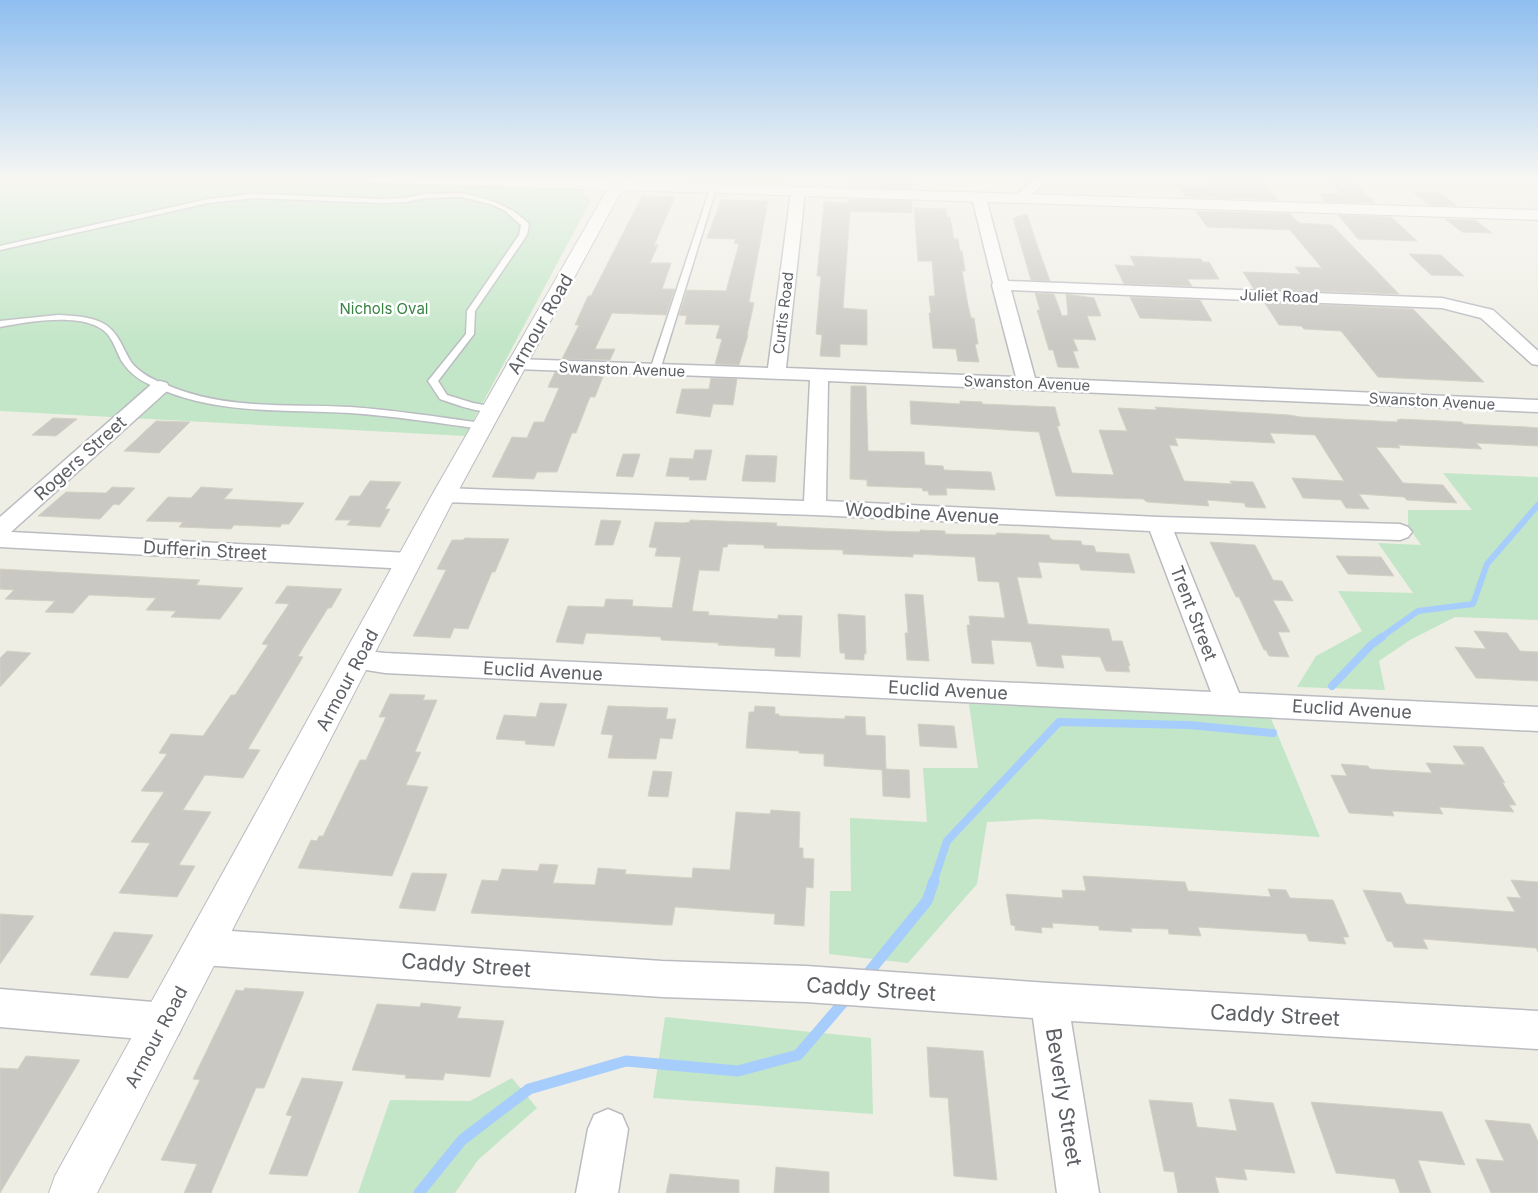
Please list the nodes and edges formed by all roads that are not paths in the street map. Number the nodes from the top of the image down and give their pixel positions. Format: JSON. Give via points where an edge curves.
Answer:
{"nodes":[{"id":1,"x":63,"y":234,"type":"edge"},
{"id":2,"x":523,"y":234,"type":"edge"},
{"id":3,"x":589,"y":234,"type":"edge"},
{"id":4,"x":699,"y":234,"type":"edge"},
{"id":5,"x":793,"y":234,"type":"edge"},
{"id":6,"x":988,"y":234,"type":"edge"},
{"id":7,"x":0,"y":248,"type":"edge"},
{"id":8,"x":1000,"y":285,"type":"junction"},
{"id":9,"x":0,"y":324,"type":"edge"},
{"id":10,"x":1538,"y":360,"type":"edge"},
{"id":11,"x":516,"y":364,"type":"junction"},
{"id":12,"x":655,"y":370,"type":"junction"},
{"id":13,"x":776,"y":374,"type":"junction"},
{"id":14,"x":819,"y":375,"type":"junction"},
{"id":15,"x":1027,"y":383,"type":"junction"},
{"id":16,"x":160,"y":387,"type":"junction"},
{"id":17,"x":1538,"y":406,"type":"edge"},
{"id":18,"x":487,"y":418,"type":"junction"},
{"id":19,"x":444,"y":495,"type":"junction"},
{"id":20,"x":815,"y":508,"type":"junction"},
{"id":21,"x":1159,"y":524,"type":"junction"},
{"id":22,"x":0,"y":529,"type":"edge"},
{"id":23,"x":1400,"y":532,"type":"dead end"},
{"id":24,"x":0,"y":539,"type":"edge"},
{"id":25,"x":410,"y":561,"type":"junction"},
{"id":26,"x":357,"y":660,"type":"junction"},
{"id":27,"x":1229,"y":703,"type":"junction"},
{"id":28,"x":1538,"y":719,"type":"edge"},
{"id":29,"x":203,"y":947,"type":"junction"},
{"id":30,"x":1049,"y":1001,"type":"junction"},
{"id":31,"x":0,"y":1008,"type":"edge"},
{"id":32,"x":165,"y":1022,"type":"junction"},
{"id":33,"x":1538,"y":1030,"type":"edge"},
{"id":34,"x":608,"y":1129,"type":"dead end"},
{"id":35,"x":72,"y":1193,"type":"edge"},
{"id":36,"x":597,"y":1193,"type":"edge"},
{"id":37,"x":1078,"y":1193,"type":"edge"}],
"edges":[{"from":1,"to":7,"type":"lane"},
{"from":2,"to":18,"type":"lane","via":[[471,311],[470,334],[434,381],[443,397],[472,406]]},
{"from":3,"to":11,"type":"main road","name":"Armour Road"},
{"from":4,"to":12,"type":"lane"},
{"from":5,"to":13,"type":"street","name":"Curtis Road"},
{"from":6,"to":8,"type":"street"},
{"from":8,"to":10,"type":"street","name":"Juliet Road","via":[[1442,303],[1487,314]]},
{"from":8,"to":15,"type":"street"},
{"from":9,"to":16,"type":"lane","via":[[49,317],[97,324],[110,331],[130,367]]},
{"from":11,"to":12,"type":"street","name":"Swanston Avenue"},
{"from":11,"to":18,"type":"main road","name":"Armour Road"},
{"from":12,"to":13,"type":"street","name":"Swanston Avenue"},
{"from":13,"to":14,"type":"street","name":"Swanston Avenue"},
{"from":14,"to":15,"type":"street","name":"Swanston Avenue"},
{"from":14,"to":20,"type":"street"},
{"from":15,"to":17,"type":"street","name":"Swanston Avenue"},
{"from":16,"to":18,"type":"lane","via":[[219,404]]},
{"from":16,"to":22,"type":"street","name":"Rogers Street"},
{"from":18,"to":19,"type":"main road","name":"Armour Road"},
{"from":19,"to":20,"type":"street","name":"Woodbine Avenue"},
{"from":19,"to":25,"type":"main road","name":"Armour Road"},
{"from":20,"to":21,"type":"street","name":"Woodbine Avenue"},
{"from":21,"to":23,"type":"street","name":"Woodbine Avenue"},
{"from":21,"to":27,"type":"street","name":"Trent Street"},
{"from":24,"to":25,"type":"street","name":"Dufferin Street"},
{"from":25,"to":26,"type":"main road","name":"Armour Road"},
{"from":26,"to":27,"type":"street","name":"Euclid Avenue"},
{"from":26,"to":29,"type":"main road","name":"Armour Road"},
{"from":27,"to":28,"type":"street","name":"Euclid Avenue"},
{"from":29,"to":30,"type":"street","name":"Caddy Street","via":[[662,979],[806,984]]},
{"from":29,"to":32,"type":"main road","name":"Armour Road"},
{"from":30,"to":33,"type":"street","name":"Caddy Street"},
{"from":30,"to":37,"type":"street","name":"Beverly Street"},
{"from":31,"to":32,"type":"street"},
{"from":32,"to":35,"type":"main road","name":"Armour Road"},
{"from":34,"to":36,"type":"street"}]}
